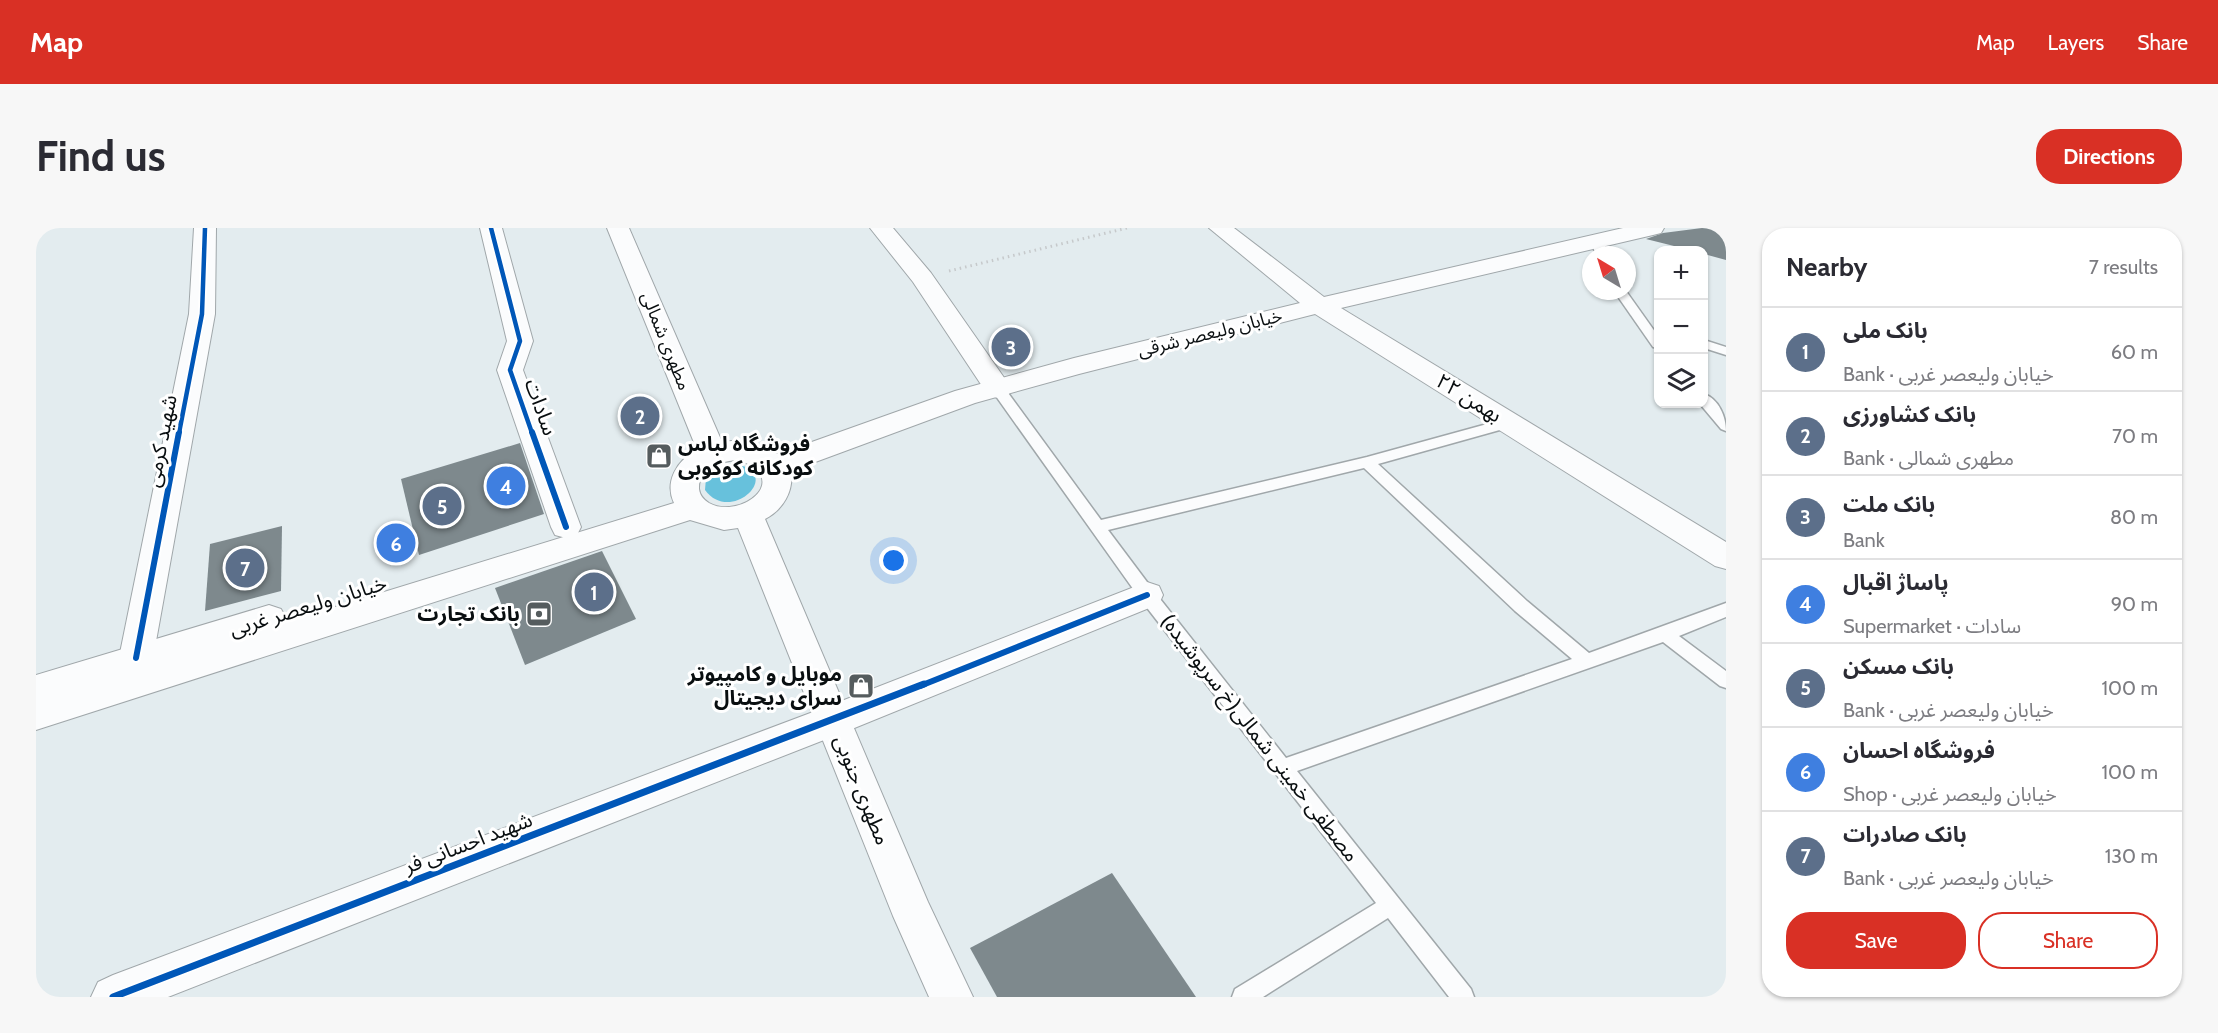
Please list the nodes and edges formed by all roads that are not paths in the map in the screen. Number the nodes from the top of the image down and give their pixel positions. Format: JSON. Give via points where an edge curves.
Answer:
{"nodes":[{"id":1,"x":205,"y":228,"type":"edge"},
{"id":2,"x":490,"y":228,"type":"edge"},
{"id":3,"x":618,"y":228,"type":"edge"},
{"id":4,"x":881,"y":228,"type":"edge"},
{"id":5,"x":1220,"y":228,"type":"edge"},
{"id":6,"x":1637,"y":230,"type":"edge"},
{"id":7,"x":1604,"y":246,"type":"edge"},
{"id":8,"x":1582,"y":252,"type":"edge"},
{"id":9,"x":1626,"y":300,"type":"edge"},
{"id":10,"x":1319,"y":306,"type":"junction"},
{"id":11,"x":1644,"y":326,"type":"junction"},
{"id":12,"x":1654,"y":329,"type":"edge"},
{"id":13,"x":1654,"y":338,"type":"edge"},
{"id":14,"x":1708,"y":345,"type":"edge"},
{"id":15,"x":1726,"y":351,"type":"edge"},
{"id":16,"x":998,"y":389,"type":"junction"},
{"id":17,"x":1708,"y":404,"type":"edge"},
{"id":18,"x":1509,"y":423,"type":"junction"},
{"id":19,"x":1726,"y":426,"type":"edge"},
{"id":20,"x":713,"y":454,"type":"junction"},
{"id":21,"x":1367,"y":462,"type":"junction"},
{"id":22,"x":775,"y":466,"type":"junction"},
{"id":23,"x":688,"y":498,"type":"junction"},
{"id":24,"x":748,"y":515,"type":"junction"},
{"id":25,"x":1096,"y":526,"type":"junction"},
{"id":26,"x":566,"y":527,"type":"junction"},
{"id":27,"x":1726,"y":557,"type":"edge"},
{"id":28,"x":1148,"y":595,"type":"junction"},
{"id":29,"x":1726,"y":610,"type":"edge"},
{"id":30,"x":1665,"y":634,"type":"junction"},
{"id":31,"x":136,"y":658,"type":"junction"},
{"id":32,"x":1586,"y":661,"type":"junction"},
{"id":33,"x":1726,"y":681,"type":"edge"},
{"id":34,"x":36,"y":690,"type":"edge"},
{"id":35,"x":36,"y":715,"type":"edge"},
{"id":36,"x":834,"y":720,"type":"junction"},
{"id":37,"x":1282,"y":768,"type":"junction"},
{"id":38,"x":1390,"y":905,"type":"junction"},
{"id":39,"x":113,"y":997,"type":"edge"},
{"id":40,"x":951,"y":997,"type":"edge"},
{"id":41,"x":1243,"y":997,"type":"edge"},
{"id":42,"x":1462,"y":997,"type":"edge"}],
"edges":[{"from":1,"to":31,"type":"main road","name":"شهید کرمی","via":[[201,314]]},
{"from":2,"to":26,"type":"main road","name":"سادات","via":[[520,341],[510,370]]},
{"from":3,"to":20,"type":"main road","name":"مطهری شمالی"},
{"from":4,"to":16,"type":"main road","via":[[922,278]]},
{"from":5,"to":10,"type":"main road","name":"۲۲ بهمن"},
{"from":6,"to":7,"type":"main road","name":"خیابان ولیعصر شرقی"},
{"from":8,"to":10,"type":"main road","name":"خیابان ولیعصر شرقی"},
{"from":9,"to":11,"type":"lane"},
{"from":10,"to":16,"type":"main road","name":"خیابان ولیعصر شرقی"},
{"from":10,"to":18,"type":"main road","name":"۲۲ بهمن"},
{"from":11,"to":12,"type":"lane"},
{"from":11,"to":13,"type":"lane"},
{"from":14,"to":15,"type":"lane"},
{"from":16,"to":22,"type":"main road","name":"خیابان ولیعصر شرقی","via":[[965,397]]},
{"from":16,"to":25,"type":"lane","name":"مصطفی خمینی شمالی(خ سرپوشیده)"},
{"from":17,"to":19,"type":"lane"},
{"from":18,"to":21,"type":"lane"},
{"from":18,"to":27,"type":"main road","name":"۲۲ بهمن"},
{"from":20,"to":22,"type":"main road","via":[[741,450],[761,456]]},
{"from":20,"to":23,"type":"main road","via":[[685,478]]},
{"from":21,"to":25,"type":"lane"},
{"from":21,"to":32,"type":"lane","via":[[1521,606]]},
{"from":22,"to":24,"type":"main road","via":[[779,477],[776,493],[762,508]]},
{"from":23,"to":24,"type":"main road","via":[[704,515]]},
{"from":23,"to":26,"type":"main road","name":"خیابان ولیعصر غربی"},
{"from":23,"to":35,"type":"main road"},
{"from":24,"to":36,"type":"main road","name":"مطهری جنوبی"},
{"from":25,"to":28,"type":"lane","name":"مصطفی خمینی شمالی(خ سرپوشیده)"},
{"from":26,"to":31,"type":"main road","name":"خیابان ولیعصر غربی"},
{"from":28,"to":36,"type":"main road","name":"شهید احسانی فر"},
{"from":28,"to":37,"type":"lane","name":"مصطفی خمینی شمالی(خ سرپوشیده)"},
{"from":29,"to":30,"type":"lane"},
{"from":30,"to":32,"type":"lane"},
{"from":30,"to":33,"type":"lane"},
{"from":31,"to":34,"type":"main road","name":"خیابان ولیعصر غربی"},
{"from":32,"to":37,"type":"lane"},
{"from":36,"to":39,"type":"main road","name":"شهید احسانی فر"},
{"from":36,"to":40,"type":"main road","name":"مطهری جنوبی"},
{"from":37,"to":38,"type":"lane","name":"مصطفی خمینی شمالی(خ سرپوشیده)"},
{"from":38,"to":41,"type":"lane"},
{"from":38,"to":42,"type":"lane","name":"مصطفی خمینی شمالی(خ سرپوشیده)"}]}
